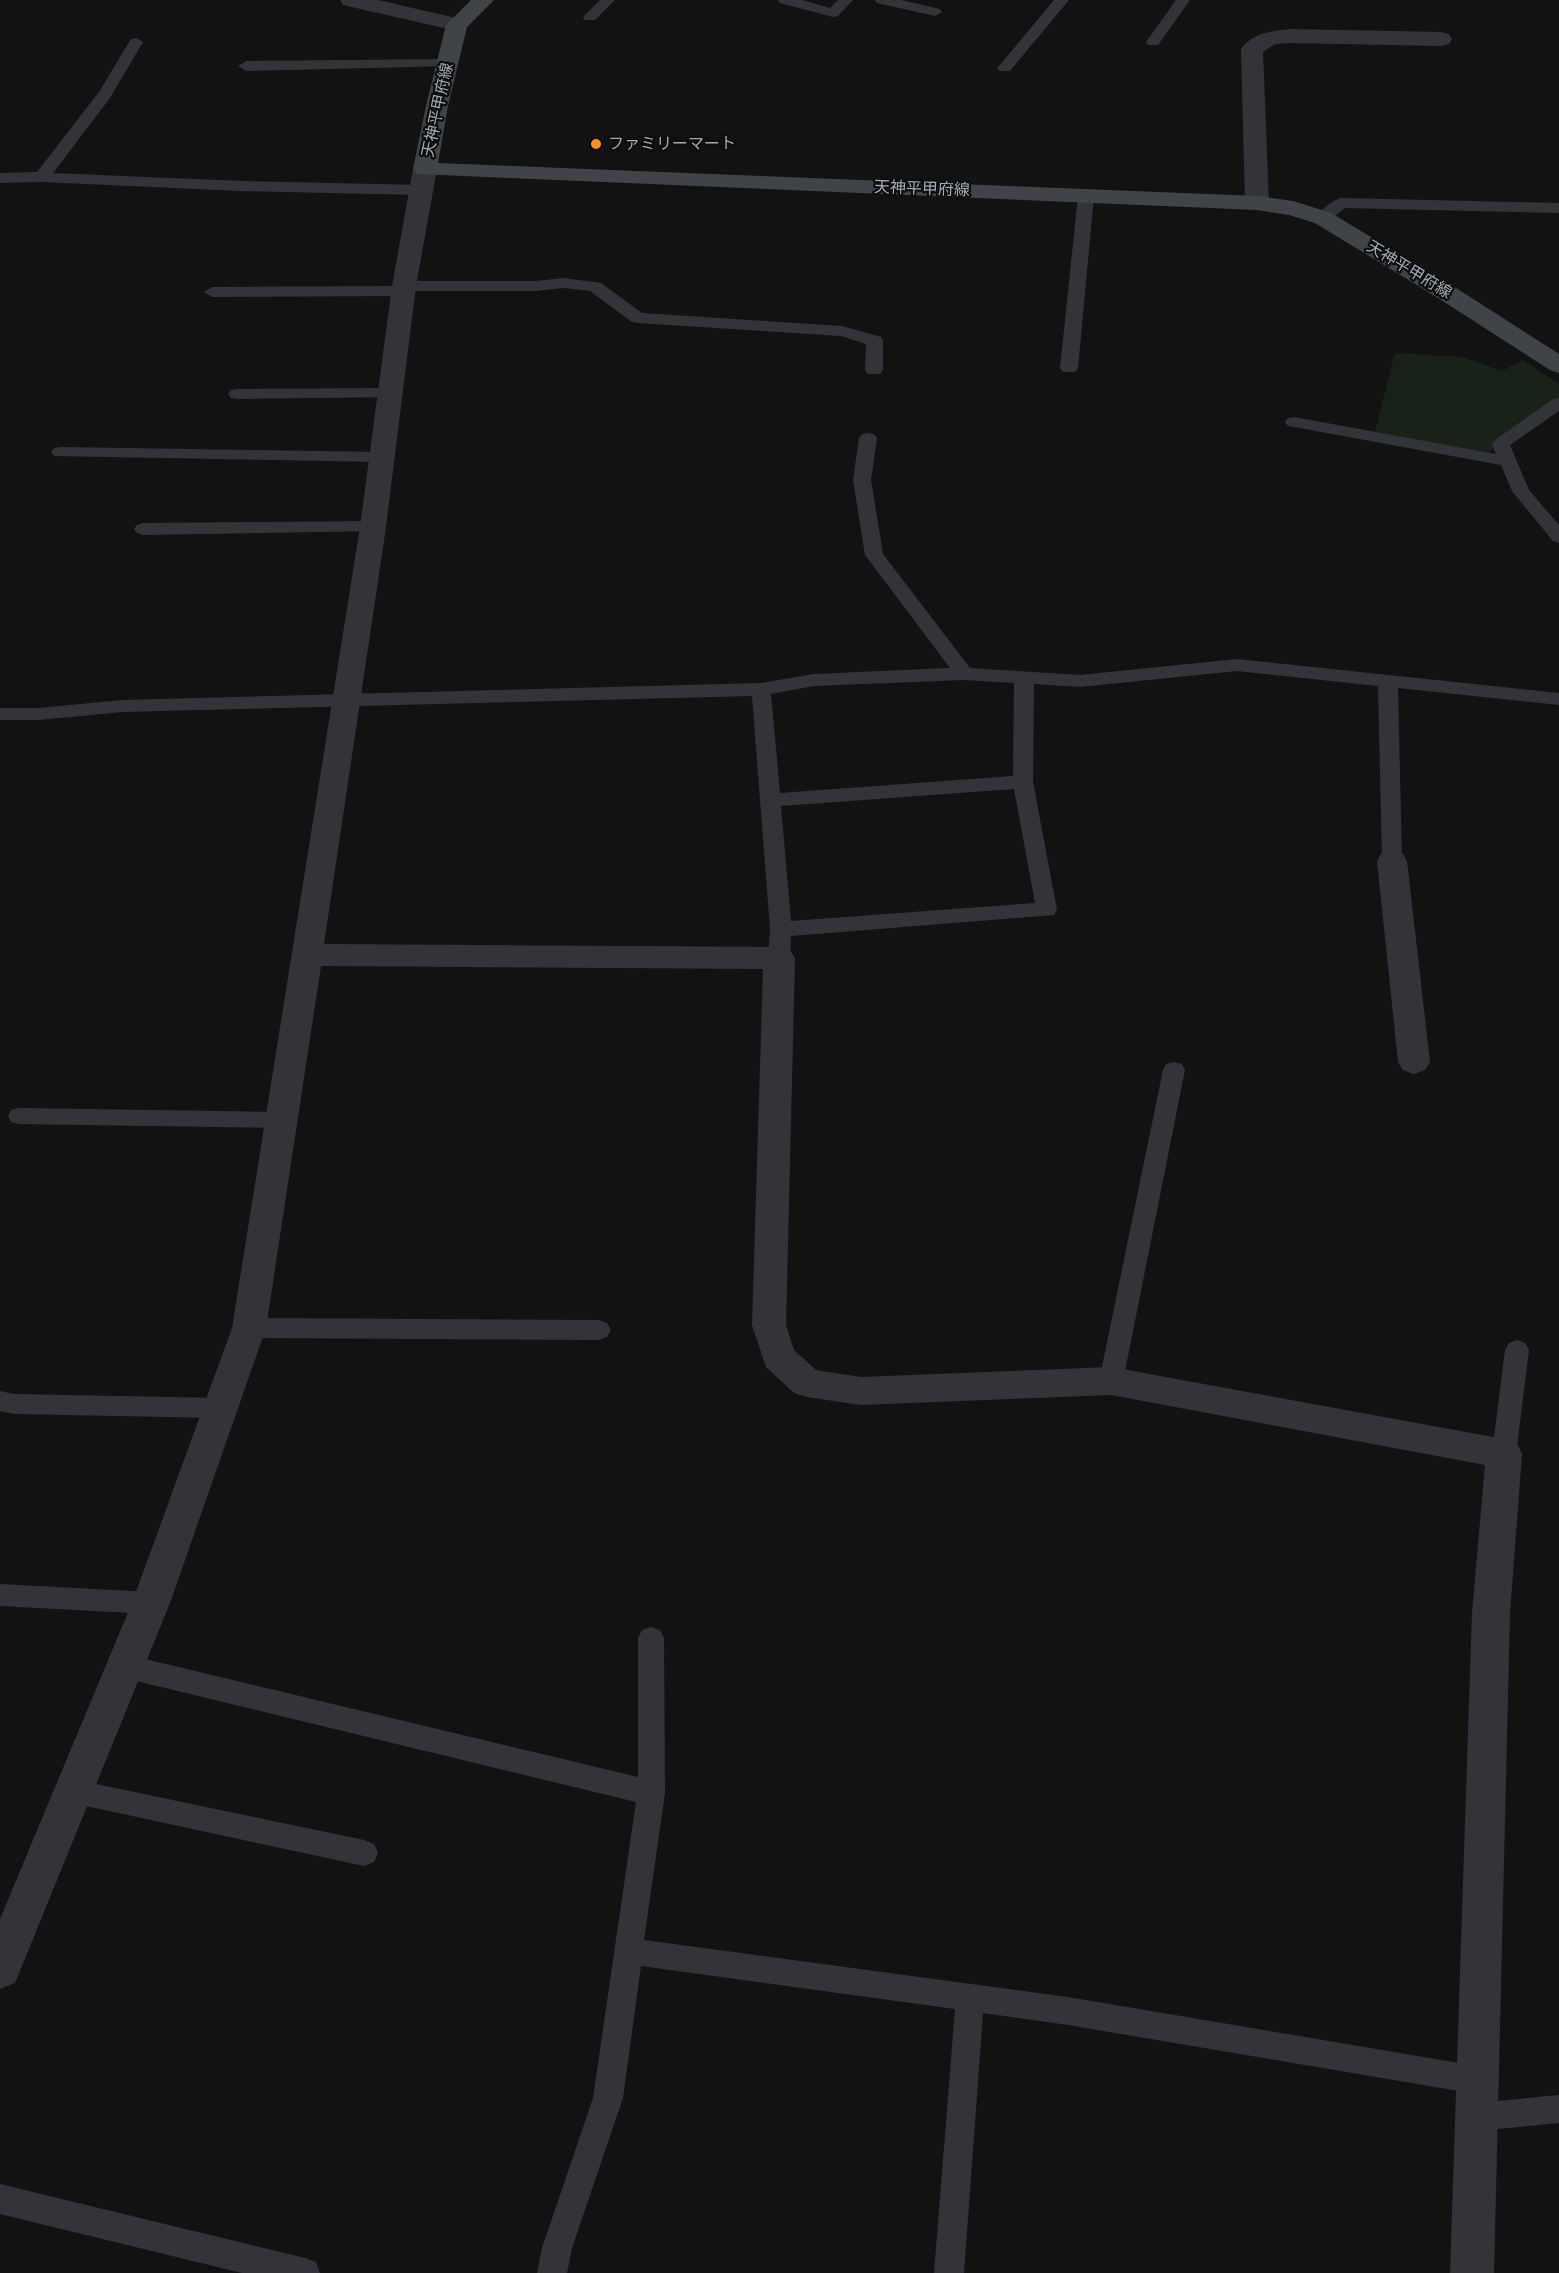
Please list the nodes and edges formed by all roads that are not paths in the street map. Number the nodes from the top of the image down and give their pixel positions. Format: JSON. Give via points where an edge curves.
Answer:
{"nodes":[{"id":1,"x":351,"y":0,"type":"edge"},
{"id":2,"x":483,"y":0,"type":"edge"},
{"id":3,"x":608,"y":0,"type":"edge"},
{"id":4,"x":785,"y":0,"type":"edge"},
{"id":5,"x":846,"y":0,"type":"edge"},
{"id":6,"x":882,"y":0,"type":"edge"},
{"id":7,"x":1062,"y":0,"type":"edge"},
{"id":8,"x":1183,"y":0,"type":"edge"},
{"id":9,"x":935,"y":12,"type":"dead end"},
{"id":10,"x":590,"y":17,"type":"dead end"},
{"id":11,"x":457,"y":25,"type":"junction"},
{"id":12,"x":1441,"y":39,"type":"dead end"},
{"id":13,"x":136,"y":42,"type":"dead end"},
{"id":14,"x":1153,"y":42,"type":"dead end"},
{"id":15,"x":447,"y":63,"type":"junction"},
{"id":16,"x":246,"y":66,"type":"dead end"},
{"id":17,"x":1005,"y":68,"type":"dead end"},
{"id":18,"x":42,"y":177,"type":"junction"},
{"id":19,"x":0,"y":178,"type":"edge"},
{"id":20,"x":423,"y":180,"type":"junction"},
{"id":21,"x":1086,"y":196,"type":"junction"},
{"id":22,"x":1257,"y":203,"type":"junction"},
{"id":23,"x":1559,"y":208,"type":"edge"},
{"id":24,"x":1323,"y":218,"type":"junction"},
{"id":25,"x":404,"y":288,"type":"junction"},
{"id":26,"x":212,"y":292,"type":"dead end"},
{"id":27,"x":1559,"y":365,"type":"edge"},
{"id":28,"x":1069,"y":368,"type":"dead end"},
{"id":29,"x":874,"y":369,"type":"dead end"},
{"id":30,"x":390,"y":393,"type":"junction"},
{"id":31,"x":237,"y":394,"type":"dead end"},
{"id":32,"x":1559,"y":403,"type":"edge"},
{"id":33,"x":1294,"y":422,"type":"dead end"},
{"id":34,"x":868,"y":438,"type":"dead end"},
{"id":35,"x":60,"y":452,"type":"dead end"},
{"id":36,"x":382,"y":457,"type":"junction"},
{"id":37,"x":1508,"y":461,"type":"junction"},
{"id":38,"x":373,"y":527,"type":"junction"},
{"id":39,"x":143,"y":529,"type":"dead end"},
{"id":40,"x":1559,"y":537,"type":"edge"},
{"id":41,"x":964,"y":674,"type":"junction"},
{"id":42,"x":1024,"y":678,"type":"junction"},
{"id":43,"x":1388,"y":681,"type":"junction"},
{"id":44,"x":761,"y":689,"type":"junction"},
{"id":45,"x":345,"y":699,"type":"junction"},
{"id":46,"x":1559,"y":699,"type":"edge"},
{"id":47,"x":0,"y":714,"type":"edge"},
{"id":48,"x":1023,"y":782,"type":"junction"},
{"id":49,"x":770,"y":800,"type":"junction"},
{"id":50,"x":1392,"y":861,"type":"joint"},
{"id":51,"x":780,"y":943,"type":"junction"},
{"id":52,"x":307,"y":956,"type":"junction"},
{"id":53,"x":1414,"y":1062,"type":"dead end"},
{"id":54,"x":1174,"y":1070,"type":"dead end"},
{"id":55,"x":19,"y":1116,"type":"dead end"},
{"id":56,"x":283,"y":1120,"type":"junction"},
{"id":57,"x":249,"y":1329,"type":"junction"},
{"id":58,"x":599,"y":1330,"type":"dead end"},
{"id":59,"x":1517,"y":1350,"type":"dead end"},
{"id":60,"x":1111,"y":1381,"type":"junction"},
{"id":61,"x":0,"y":1401,"type":"edge"},
{"id":62,"x":221,"y":1408,"type":"junction"},
{"id":63,"x":1504,"y":1454,"type":"junction"},
{"id":64,"x":0,"y":1595,"type":"edge"},
{"id":65,"x":151,"y":1603,"type":"junction"},
{"id":66,"x":651,"y":1638,"type":"dead end"},
{"id":67,"x":124,"y":1666,"type":"junction"},
{"id":68,"x":72,"y":1791,"type":"junction"},
{"id":69,"x":651,"y":1793,"type":"junction"},
{"id":70,"x":364,"y":1852,"type":"dead end"},
{"id":71,"x":628,"y":1951,"type":"junction"},
{"id":72,"x":0,"y":1969,"type":"edge"},
{"id":73,"x":970,"y":1998,"type":"junction"},
{"id":74,"x":1478,"y":2080,"type":"junction"},
{"id":75,"x":1559,"y":2109,"type":"edge"},
{"id":76,"x":1477,"y":2117,"type":"junction"},
{"id":77,"x":0,"y":2199,"type":"edge"},
{"id":78,"x":305,"y":2273,"type":"edge"},
{"id":79,"x":552,"y":2273,"type":"edge"},
{"id":80,"x":949,"y":2273,"type":"edge"},
{"id":81,"x":1472,"y":2273,"type":"edge"}],
"edges":[{"from":1,"to":11,"type":"street"},
{"from":2,"to":11,"type":"main road"},
{"from":3,"to":10,"type":"lane"},
{"from":4,"to":5,"type":"lane","via":[[833,13]]},
{"from":6,"to":9,"type":"lane"},
{"from":7,"to":17,"type":"lane"},
{"from":8,"to":14,"type":"lane"},
{"from":11,"to":15,"type":"main road","name":"天神平甲府線"},
{"from":12,"to":22,"type":"street","via":[[1290,36],[1270,38],[1252,49]]},
{"from":13,"to":18,"type":"lane","via":[[110,91]]},
{"from":15,"to":16,"type":"lane"},
{"from":15,"to":20,"type":"main road","name":"天神平甲府線"},
{"from":18,"to":19,"type":"lane"},
{"from":18,"to":20,"type":"lane","via":[[241,186]]},
{"from":20,"to":21,"type":"main road","name":"天神平甲府線"},
{"from":20,"to":25,"type":"street"},
{"from":21,"to":22,"type":"main road","name":"天神平甲府線"},
{"from":21,"to":28,"type":"lane"},
{"from":22,"to":24,"type":"main road","name":"天神平甲府線","via":[[1293,208]]},
{"from":23,"to":24,"type":"lane","via":[[1341,203]]},
{"from":24,"to":27,"type":"main road","name":"天神平甲府線"},
{"from":25,"to":26,"type":"lane"},
{"from":25,"to":29,"type":"lane","via":[[564,283],[595,287],[638,318],[843,331],[874,341]]},
{"from":25,"to":30,"type":"street"},
{"from":30,"to":31,"type":"lane"},
{"from":30,"to":36,"type":"street"},
{"from":32,"to":37,"type":"lane","via":[[1501,444]]},
{"from":33,"to":37,"type":"lane"},
{"from":34,"to":41,"type":"lane","via":[[861,480],[874,555]]},
{"from":35,"to":36,"type":"lane"},
{"from":36,"to":38,"type":"street"},
{"from":37,"to":40,"type":"lane","via":[[1521,491]]},
{"from":38,"to":39,"type":"lane"},
{"from":38,"to":45,"type":"street"},
{"from":41,"to":42,"type":"lane"},
{"from":41,"to":44,"type":"lane","via":[[814,680]]},
{"from":42,"to":43,"type":"lane","via":[[1080,681],[1237,665]]},
{"from":42,"to":48,"type":"lane"},
{"from":43,"to":46,"type":"lane"},
{"from":43,"to":50,"type":"lane"},
{"from":44,"to":45,"type":"lane"},
{"from":44,"to":49,"type":"lane"},
{"from":45,"to":47,"type":"lane"},
{"from":45,"to":52,"type":"street"},
{"from":48,"to":49,"type":"lane"},
{"from":48,"to":51,"type":"lane","via":[[1047,910]]},
{"from":49,"to":51,"type":"lane"},
{"from":50,"to":53,"type":"street"},
{"from":51,"to":52,"type":"street"},
{"from":51,"to":60,"type":"street","via":[[769,1325],[778,1356],[807,1383],[861,1391]]},
{"from":52,"to":56,"type":"street"},
{"from":54,"to":60,"type":"lane"},
{"from":55,"to":56,"type":"lane"},
{"from":56,"to":57,"type":"street"},
{"from":57,"to":58,"type":"lane"},
{"from":57,"to":62,"type":"street"},
{"from":59,"to":63,"type":"lane"},
{"from":60,"to":63,"type":"street"},
{"from":61,"to":62,"type":"lane"},
{"from":62,"to":65,"type":"street"},
{"from":63,"to":74,"type":"street","via":[[1491,1613]]},
{"from":64,"to":65,"type":"lane"},
{"from":65,"to":67,"type":"street"},
{"from":66,"to":69,"type":"lane"},
{"from":67,"to":68,"type":"street"},
{"from":67,"to":69,"type":"lane"},
{"from":68,"to":70,"type":"lane"},
{"from":68,"to":72,"type":"street"},
{"from":69,"to":71,"type":"lane"},
{"from":71,"to":73,"type":"lane"},
{"from":71,"to":79,"type":"lane","via":[[608,2098],[556,2248]]},
{"from":73,"to":74,"type":"lane"},
{"from":73,"to":80,"type":"lane"},
{"from":74,"to":76,"type":"street"},
{"from":75,"to":76,"type":"lane"},
{"from":76,"to":81,"type":"street"},
{"from":77,"to":78,"type":"lane"}]}
